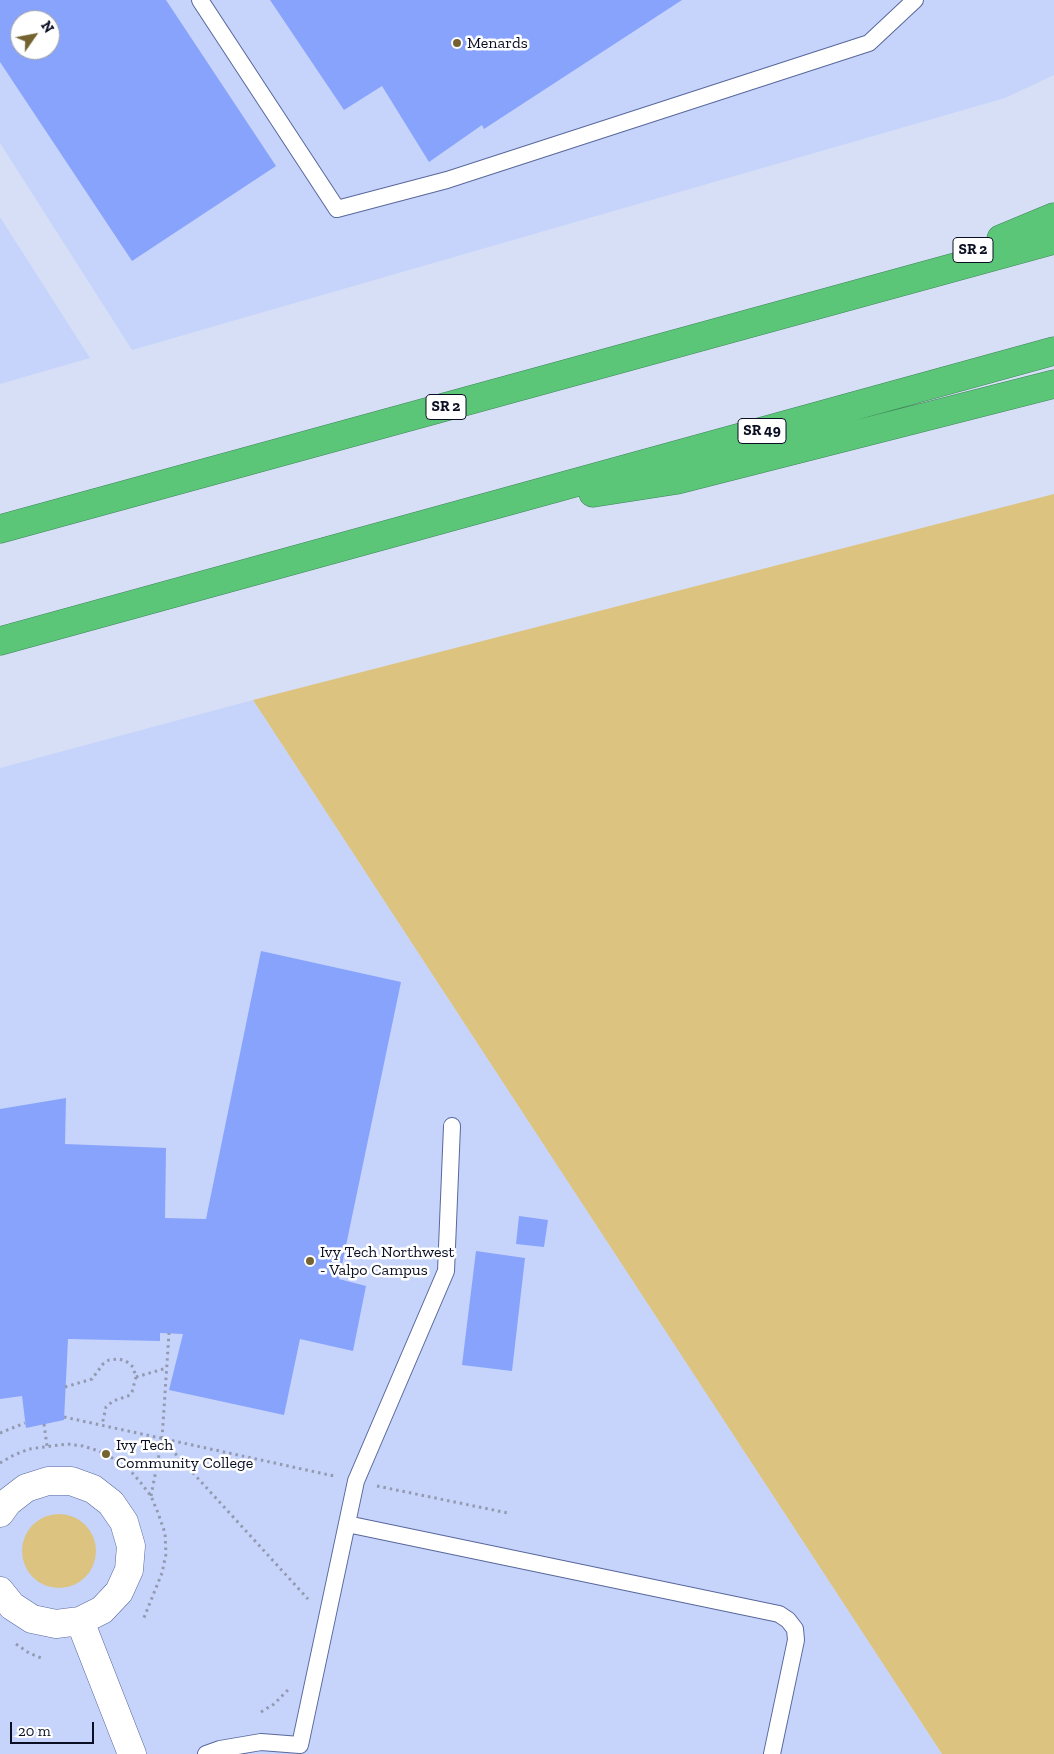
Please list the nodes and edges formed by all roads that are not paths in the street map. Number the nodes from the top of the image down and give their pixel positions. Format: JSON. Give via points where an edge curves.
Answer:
{"nodes":[{"id":1,"x":200,"y":0,"type":"edge"},
{"id":2,"x":915,"y":0,"type":"edge"},
{"id":3,"x":1054,"y":217,"type":"edge"},
{"id":4,"x":1054,"y":240,"type":"edge"},
{"id":5,"x":891,"y":284,"type":"junction"},
{"id":6,"x":1054,"y":351,"type":"edge"},
{"id":7,"x":1054,"y":384,"type":"edge"},
{"id":8,"x":471,"y":511,"type":"junction"},
{"id":9,"x":0,"y":529,"type":"edge"},
{"id":10,"x":0,"y":641,"type":"edge"},
{"id":11,"x":452,"y":1126,"type":"dead end"},
{"id":12,"x":0,"y":1513,"type":"edge"},
{"id":13,"x":348,"y":1524,"type":"junction"},
{"id":14,"x":0,"y":1592,"type":"edge"},
{"id":15,"x":80,"y":1621,"type":"junction"},
{"id":16,"x":299,"y":1750,"type":"edge"},
{"id":17,"x":132,"y":1754,"type":"edge"},
{"id":18,"x":206,"y":1754,"type":"edge"},
{"id":19,"x":772,"y":1754,"type":"edge"}],
"edges":[{"from":1,"to":2,"type":"lane","via":[[337,209],[447,180],[869,43]]},
{"from":3,"to":5,"type":"highway","number":"SR 2"},
{"from":4,"to":5,"type":"highway"},
{"from":5,"to":9,"type":"highway","number":"SR 2"},
{"from":6,"to":8,"type":"highway","number":"SR 49"},
{"from":7,"to":8,"type":"highway","via":[[676,480]]},
{"from":8,"to":10,"type":"highway"},
{"from":11,"to":13,"type":"lane","via":[[446,1271],[356,1481]]},
{"from":12,"to":15,"type":"street","via":[[26,1488],[48,1482],[71,1481],[93,1489],[111,1503],[124,1522],[130,1546],[129,1570],[119,1592],[102,1610]]},
{"from":13,"to":16,"type":"lane"},
{"from":13,"to":19,"type":"lane","via":[[778,1614],[795,1629],[796,1640]]},
{"from":14,"to":15,"type":"street","via":[[12,1606],[32,1619],[56,1624]]},
{"from":15,"to":17,"type":"street"},
{"from":16,"to":18,"type":"lane","via":[[261,1742]]}]}
